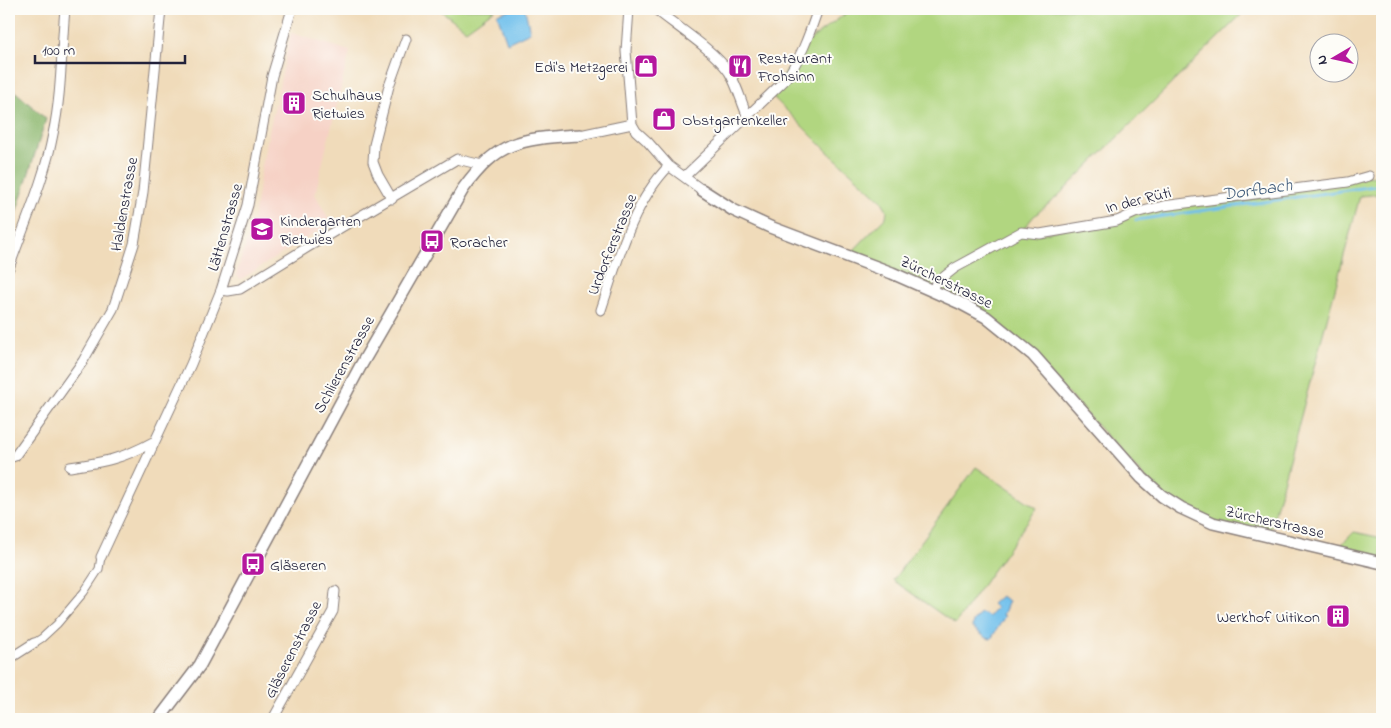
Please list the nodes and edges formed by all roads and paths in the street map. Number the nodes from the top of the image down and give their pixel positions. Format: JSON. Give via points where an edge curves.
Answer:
{"nodes":[{"id":1,"x":65,"y":9,"type":"edge"},
{"id":2,"x":161,"y":9,"type":"edge"},
{"id":3,"x":292,"y":9,"type":"edge"},
{"id":4,"x":629,"y":9,"type":"edge"},
{"id":5,"x":655,"y":9,"type":"edge"},
{"id":6,"x":818,"y":9,"type":"edge"},
{"id":7,"x":406,"y":39,"type":"dead end"},
{"id":8,"x":747,"y":115,"type":"junction"},
{"id":9,"x":632,"y":124,"type":"junction"},
{"id":10,"x":580,"y":135,"type":"joint"},
{"id":11,"x":482,"y":166,"type":"junction"},
{"id":12,"x":669,"y":166,"type":"junction"},
{"id":13,"x":1369,"y":176,"type":"dead end"},
{"id":14,"x":684,"y":178,"type":"junction"},
{"id":15,"x":702,"y":190,"type":"joint"},
{"id":16,"x":392,"y":198,"type":"junction"},
{"id":17,"x":9,"y":268,"type":"edge"},
{"id":18,"x":221,"y":290,"type":"junction"},
{"id":19,"x":933,"y":291,"type":"junction"},
{"id":20,"x":601,"y":310,"type":"dead end"},
{"id":21,"x":153,"y":442,"type":"junction"},
{"id":22,"x":9,"y":458,"type":"edge"},
{"id":23,"x":70,"y":467,"type":"dead end"},
{"id":24,"x":101,"y":558,"type":"joint"},
{"id":25,"x":1382,"y":563,"type":"edge"},
{"id":26,"x":335,"y":591,"type":"dead end"},
{"id":27,"x":34,"y":643,"type":"joint"},
{"id":28,"x":9,"y":659,"type":"edge"},
{"id":29,"x":159,"y":719,"type":"edge"},
{"id":30,"x":273,"y":719,"type":"edge"}],
"edges":[{"from":1,"to":17,"type":"street","via":[[59,101],[53,136]]},
{"from":2,"to":22,"type":"street","name":"Haldenstrasse","via":[[143,192],[134,244],[113,309],[83,361],[14,456]]},
{"from":3,"to":18,"type":"street","name":"Lättenstrasse","via":[[272,76],[248,205]]},
{"from":4,"to":9,"type":"street","via":[[626,51]]},
{"from":5,"to":8,"type":"street","via":[[721,62],[736,85]]},
{"from":6,"to":8,"type":"street","via":[[794,67],[784,81]]},
{"from":7,"to":16,"type":"street","via":[[389,86],[374,145],[378,175]]},
{"from":8,"to":14,"type":"street"},
{"from":9,"to":10,"type":"street","name":"Schlierenstrasse"},
{"from":9,"to":12,"type":"street","name":"Zürcherstrasse"},
{"from":10,"to":11,"type":"street","name":"Schlierenstrasse","via":[[526,140],[497,152]]},
{"from":11,"to":16,"type":"street","via":[[457,159]]},
{"from":11,"to":29,"type":"street","name":"Schlierenstrasse","via":[[463,189],[399,297],[200,665]]},
{"from":12,"to":14,"type":"street","name":"Zürcherstrasse"},
{"from":12,"to":20,"type":"street","name":"Urdorferstrasse","via":[[657,178],[637,213]]},
{"from":13,"to":19,"type":"street","name":"In der Rüti","via":[[1348,182],[1163,206],[1135,212],[1117,221],[1040,234],[1021,232],[955,268],[936,283]]},
{"from":14,"to":15,"type":"street","name":"Zürcherstrasse"},
{"from":15,"to":19,"type":"street","name":"Zürcherstrasse","via":[[733,210],[770,227]]},
{"from":16,"to":18,"type":"street","via":[[240,289]]},
{"from":18,"to":21,"type":"street","name":"Lättenstrasse","via":[[191,364]]},
{"from":19,"to":25,"type":"street","name":"Zürcherstrasse","via":[[986,317],[1013,338],[1033,356],[1131,466],[1162,496],[1181,508],[1213,523]]},
{"from":21,"to":23,"type":"street","via":[[111,461]]},
{"from":21,"to":24,"type":"street","name":"Lättenstrasse"},
{"from":24,"to":27,"type":"street","name":"Lättenstrasse","via":[[99,569],[84,592],[57,624]]},
{"from":26,"to":30,"type":"street","name":"Gläserenstrasse","via":[[332,611]]},
{"from":27,"to":28,"type":"street"}]}
